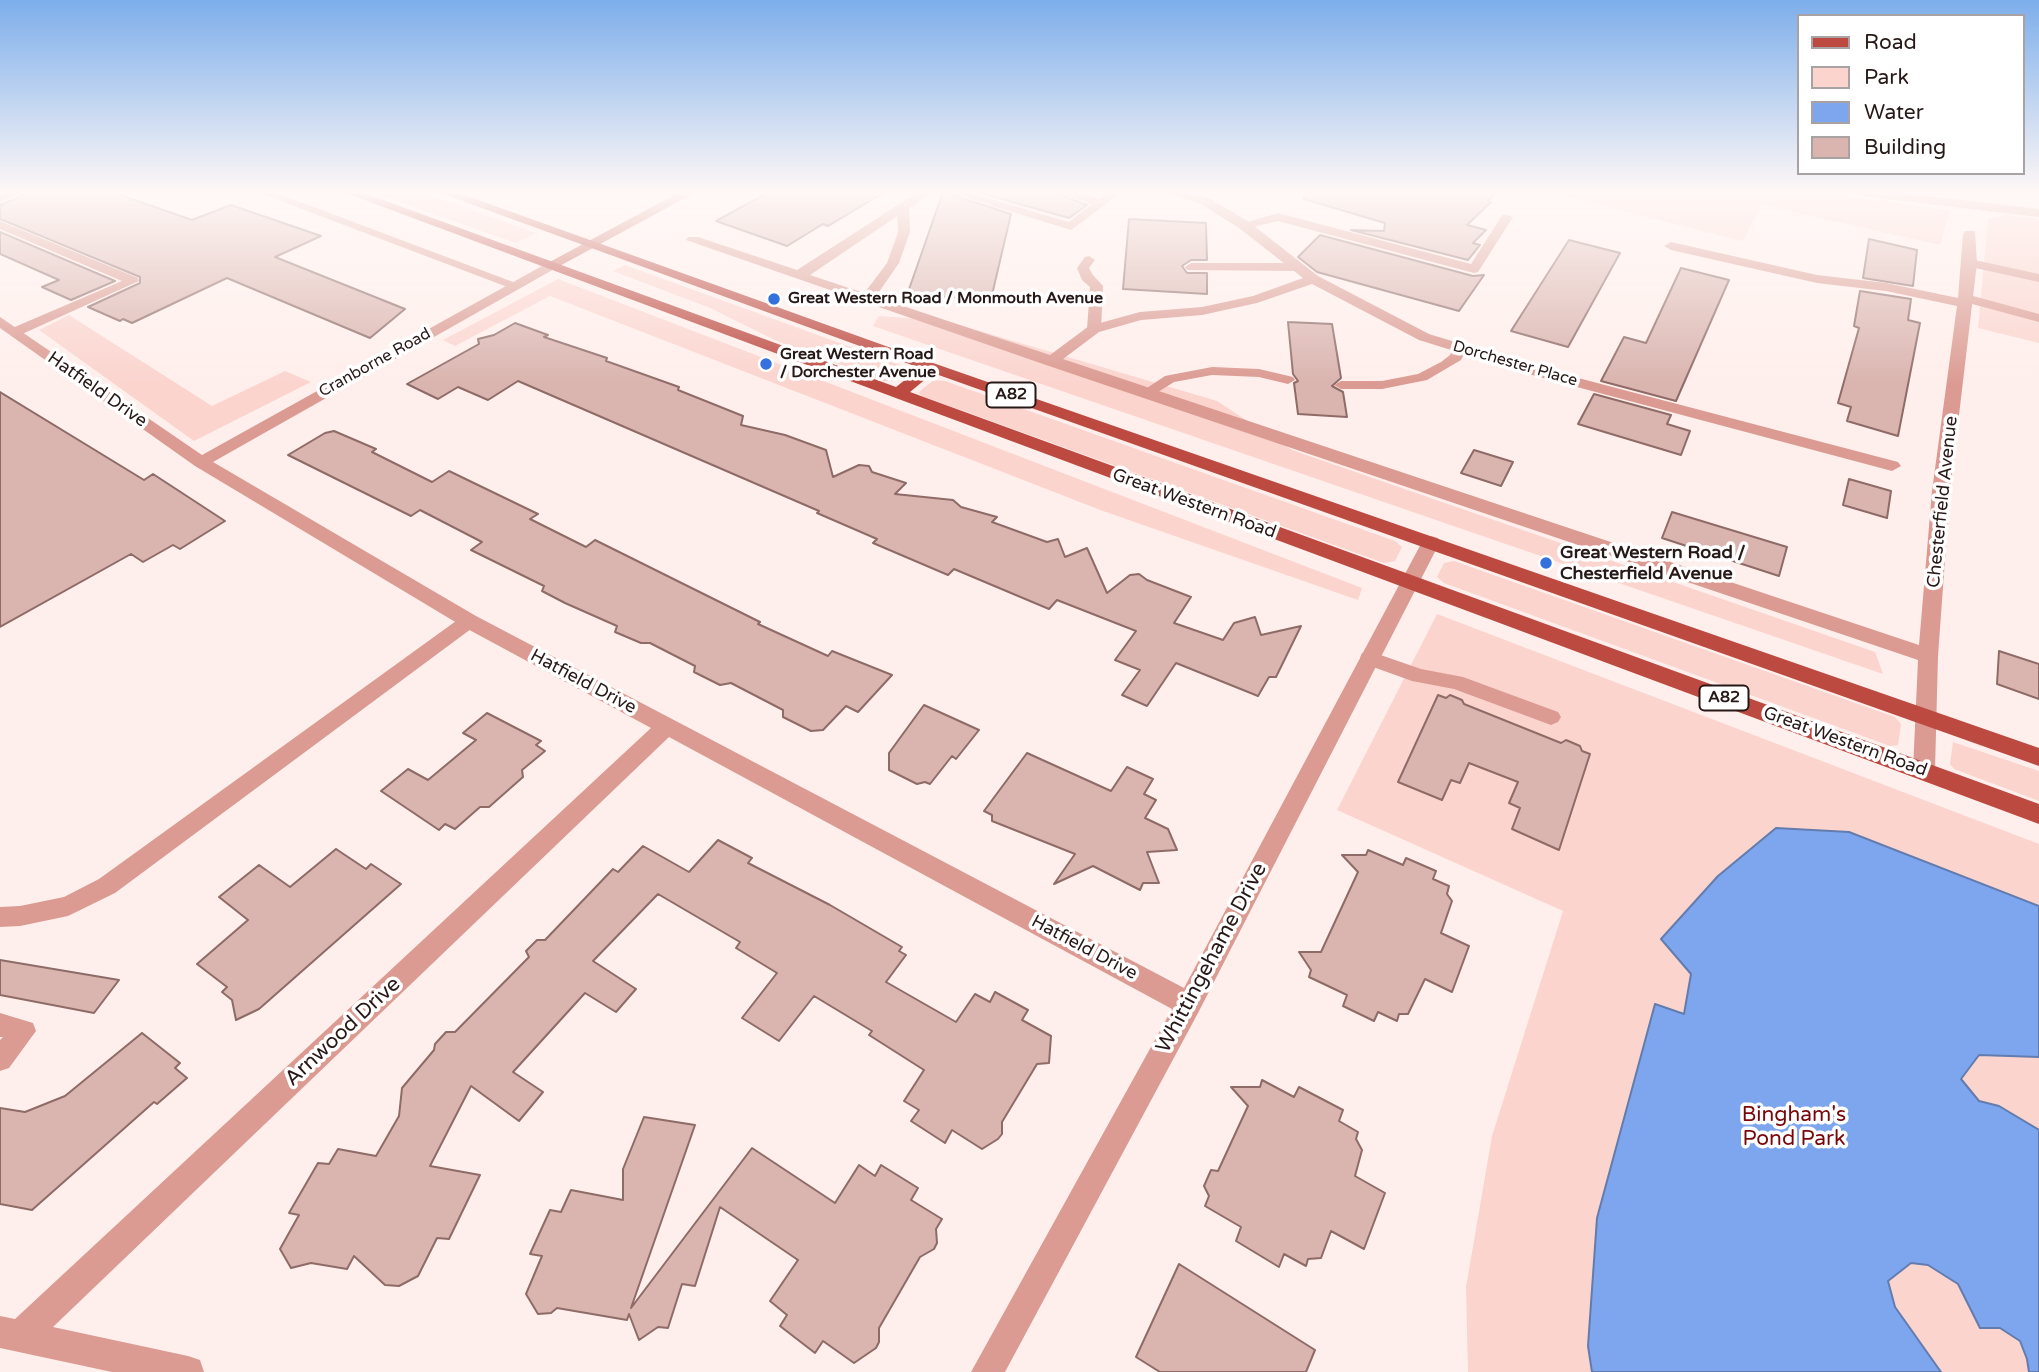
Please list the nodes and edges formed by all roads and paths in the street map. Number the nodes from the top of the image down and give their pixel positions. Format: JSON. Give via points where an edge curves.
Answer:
{"nodes":[{"id":1,"x":74,"y":256,"type":"edge"},
{"id":2,"x":437,"y":256,"type":"edge"},
{"id":3,"x":526,"y":256,"type":"edge"},
{"id":4,"x":569,"y":256,"type":"edge"},
{"id":5,"x":625,"y":256,"type":"edge"},
{"id":6,"x":742,"y":256,"type":"edge"},
{"id":7,"x":829,"y":256,"type":"edge"},
{"id":8,"x":895,"y":256,"type":"edge"},
{"id":9,"x":1284,"y":256,"type":"edge"},
{"id":10,"x":1425,"y":256,"type":"edge"},
{"id":11,"x":1482,"y":256,"type":"edge"},
{"id":12,"x":1715,"y":256,"type":"edge"},
{"id":13,"x":1970,"y":256,"type":"edge"},
{"id":14,"x":1089,"y":260,"type":"dead end"},
{"id":15,"x":1970,"y":263,"type":"junction"},
{"id":16,"x":551,"y":265,"type":"junction"},
{"id":17,"x":1191,"y":267,"type":"dead end"},
{"id":18,"x":1298,"y":267,"type":"junction"},
{"id":19,"x":800,"y":275,"type":"junction"},
{"id":20,"x":2039,"y":278,"type":"edge"},
{"id":21,"x":1313,"y":279,"type":"junction"},
{"id":22,"x":515,"y":285,"type":"junction"},
{"id":23,"x":867,"y":299,"type":"junction"},
{"id":24,"x":1966,"y":301,"type":"junction"},
{"id":25,"x":2039,"y":318,"type":"edge"},
{"id":26,"x":7,"y":327,"type":"edge"},
{"id":27,"x":1094,"y":330,"type":"junction"},
{"id":28,"x":1460,"y":348,"type":"junction"},
{"id":29,"x":1051,"y":362,"type":"junction"},
{"id":30,"x":931,"y":367,"type":"junction"},
{"id":31,"x":1288,"y":380,"type":"dead end"},
{"id":32,"x":1341,"y":385,"type":"dead end"},
{"id":33,"x":1145,"y":394,"type":"junction"},
{"id":34,"x":897,"y":395,"type":"junction"},
{"id":35,"x":201,"y":462,"type":"junction"},
{"id":36,"x":1892,"y":466,"type":"dead end"},
{"id":37,"x":1431,"y":541,"type":"junction"},
{"id":38,"x":1408,"y":583,"type":"junction"},
{"id":39,"x":469,"y":621,"type":"junction"},
{"id":40,"x":1928,"y":656,"type":"junction"},
{"id":41,"x":1369,"y":658,"type":"junction"},
{"id":42,"x":1926,"y":716,"type":"junction"},
{"id":43,"x":1551,"y":717,"type":"dead end"},
{"id":44,"x":666,"y":727,"type":"junction"},
{"id":45,"x":2039,"y":757,"type":"edge"},
{"id":46,"x":1924,"y":771,"type":"junction"},
{"id":47,"x":2039,"y":814,"type":"edge"},
{"id":48,"x":0,"y":916,"type":"edge"},
{"id":49,"x":1189,"y":1004,"type":"junction"},
{"id":50,"x":0,"y":1025,"type":"edge"},
{"id":51,"x":0,"y":1059,"type":"edge"},
{"id":52,"x":10,"y":1334,"type":"edge"},
{"id":53,"x":188,"y":1372,"type":"edge"},
{"id":54,"x":988,"y":1372,"type":"edge"}],
"edges":[{"from":1,"to":26,"type":"lane","via":[[133,281]]},
{"from":2,"to":22,"type":"lane"},
{"from":3,"to":16,"type":"main road","name":"Great Western Road","number":"A82"},
{"from":4,"to":16,"type":"street"},
{"from":5,"to":30,"type":"main road","number":"A82"},
{"from":6,"to":19,"type":"street"},
{"from":7,"to":19,"type":"street"},
{"from":8,"to":23,"type":"lane"},
{"from":9,"to":18,"type":"street","name":"Dorchester Place"},
{"from":10,"to":11,"type":"lane","via":[[1474,269]]},
{"from":12,"to":24,"type":"street","via":[[1816,279]]},
{"from":13,"to":15,"type":"street","name":"Chesterfield Avenue"},
{"from":14,"to":27,"type":"lane","via":[[1083,268],[1097,286]]},
{"from":15,"to":20,"type":"lane"},
{"from":15,"to":24,"type":"street","name":"Chesterfield Avenue"},
{"from":16,"to":22,"type":"street","name":"Cranborne Road"},
{"from":16,"to":34,"type":"main road","name":"Great Western Road","number":"A82"},
{"from":17,"to":18,"type":"lane"},
{"from":18,"to":21,"type":"street","name":"Dorchester Place"},
{"from":19,"to":23,"type":"street"},
{"from":21,"to":27,"type":"street","via":[[1256,299],[1202,311],[1140,316]]},
{"from":21,"to":28,"type":"street","name":"Dorchester Place","via":[[1424,337]]},
{"from":22,"to":35,"type":"street","name":"Cranborne Road"},
{"from":23,"to":29,"type":"street"},
{"from":24,"to":25,"type":"lane"},
{"from":24,"to":40,"type":"street","name":"Chesterfield Avenue","via":[[1941,491]]},
{"from":26,"to":35,"type":"street","name":"Hatfield Drive"},
{"from":27,"to":29,"type":"street"},
{"from":28,"to":32,"type":"lane","via":[[1446,366],[1422,377],[1382,385]]},
{"from":28,"to":36,"type":"street","name":"Dorchester Place"},
{"from":29,"to":33,"type":"street"},
{"from":30,"to":34,"type":"main road"},
{"from":30,"to":37,"type":"main road","number":"A82"},
{"from":31,"to":33,"type":"lane","via":[[1212,370],[1170,379]]},
{"from":33,"to":40,"type":"street"},
{"from":34,"to":38,"type":"main road","name":"Great Western Road","number":"A82"},
{"from":35,"to":39,"type":"street","name":"Hatfield Drive"},
{"from":37,"to":38,"type":"street","name":"Whittingehame Drive"},
{"from":37,"to":42,"type":"main road","number":"A82"},
{"from":38,"to":41,"type":"street","name":"Whittingehame Drive"},
{"from":38,"to":46,"type":"main road","name":"Great Western Road","number":"A82"},
{"from":39,"to":44,"type":"street","name":"Hatfield Drive"},
{"from":39,"to":48,"type":"lane","via":[[107,886],[68,906]]},
{"from":40,"to":42,"type":"street","name":"Chesterfield Avenue"},
{"from":41,"to":43,"type":"lane","via":[[1419,676],[1456,682]]},
{"from":41,"to":49,"type":"street","name":"Whittingehame Drive"},
{"from":42,"to":45,"type":"main road","number":"A82"},
{"from":42,"to":46,"type":"street","name":"Chesterfield Avenue"},
{"from":44,"to":49,"type":"street","name":"Hatfield Drive"},
{"from":44,"to":52,"type":"street","name":"Arnwood Drive"},
{"from":46,"to":47,"type":"main road","name":"Great Western Road","number":"A82"},
{"from":49,"to":54,"type":"street","name":"Whittingehame Drive"},
{"from":50,"to":51,"type":"lane","via":[[24,1031]]},
{"from":52,"to":53,"type":"street"}]}
